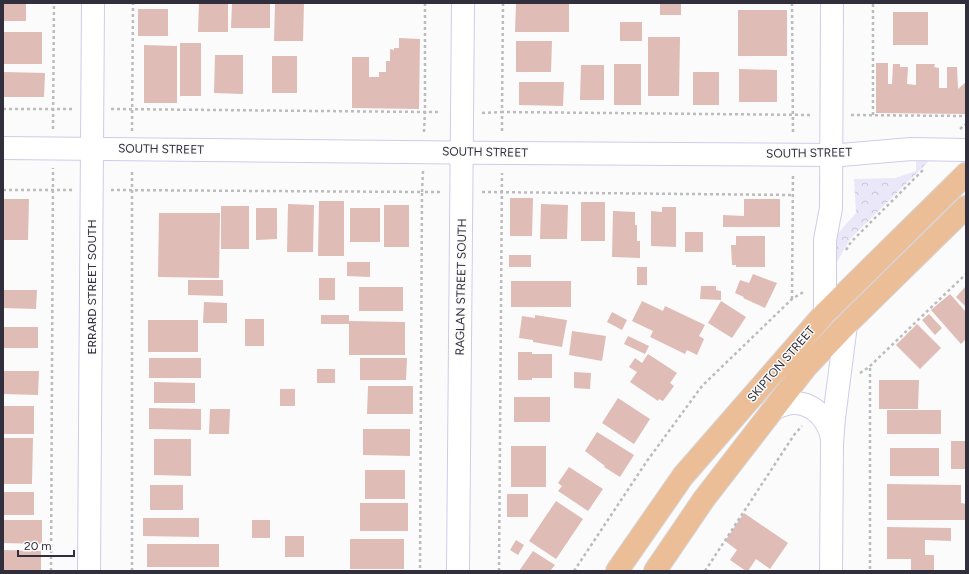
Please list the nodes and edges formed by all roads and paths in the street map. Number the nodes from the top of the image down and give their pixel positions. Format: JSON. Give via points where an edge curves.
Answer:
{"nodes":[{"id":1,"x":54,"y":3,"type":"edge"},
{"id":2,"x":93,"y":3,"type":"edge"},
{"id":3,"x":133,"y":3,"type":"edge"},
{"id":4,"x":425,"y":3,"type":"edge"},
{"id":5,"x":463,"y":3,"type":"edge"},
{"id":6,"x":503,"y":3,"type":"edge"},
{"id":7,"x":792,"y":3,"type":"edge"},
{"id":8,"x":832,"y":3,"type":"edge"},
{"id":9,"x":873,"y":3,"type":"edge"},
{"id":10,"x":3,"y":109,"type":"edge"},
{"id":11,"x":966,"y":116,"type":"edge"},
{"id":12,"x":966,"y":124,"type":"edge"},
{"id":13,"x":3,"y":148,"type":"edge"},
{"id":14,"x":92,"y":148,"type":"junction"},
{"id":15,"x":943,"y":149,"type":"junction"},
{"id":16,"x":966,"y":150,"type":"edge"},
{"id":17,"x":462,"y":152,"type":"junction"},
{"id":18,"x":832,"y":154,"type":"junction"},
{"id":19,"x":966,"y":174,"type":"edge"},
{"id":20,"x":3,"y":190,"type":"edge"},
{"id":21,"x":966,"y":207,"type":"edge"},
{"id":22,"x":844,"y":254,"type":"dead end"},
{"id":23,"x":966,"y":274,"type":"edge"},
{"id":24,"x":825,"y":278,"type":"junction"},
{"id":25,"x":792,"y":299,"type":"junction"},
{"id":26,"x":825,"y":313,"type":"junction"},
{"id":27,"x":846,"y":325,"type":"junction"},
{"id":28,"x":870,"y":367,"type":"junction"},
{"id":29,"x":838,"y":388,"type":"junction"},
{"id":30,"x":773,"y":408,"type":"junction"},
{"id":31,"x":816,"y":411,"type":"junction"},
{"id":32,"x":832,"y":444,"type":"junction"},
{"id":33,"x":50,"y":571,"type":"edge"},
{"id":34,"x":89,"y":571,"type":"edge"},
{"id":35,"x":132,"y":571,"type":"edge"},
{"id":36,"x":420,"y":571,"type":"edge"},
{"id":37,"x":458,"y":571,"type":"edge"},
{"id":38,"x":499,"y":571,"type":"edge"},
{"id":39,"x":574,"y":571,"type":"edge"},
{"id":40,"x":617,"y":571,"type":"edge"},
{"id":41,"x":655,"y":571,"type":"edge"},
{"id":42,"x":705,"y":571,"type":"edge"},
{"id":43,"x":831,"y":571,"type":"edge"},
{"id":44,"x":870,"y":571,"type":"edge"}],
"edges":[{"from":1,"to":10,"type":"path","via":[[53,109]]},
{"from":2,"to":14,"type":"street","name":"ERRARD STREET SOUTH"},
{"from":3,"to":4,"type":"path","via":[[132,110],[425,112]]},
{"from":5,"to":17,"type":"street","name":"RAGLAN STREET SOUTH"},
{"from":6,"to":7,"type":"path","via":[[502,112],[792,114]]},
{"from":8,"to":18,"type":"street"},
{"from":9,"to":11,"type":"path","via":[[873,115]]},
{"from":12,"to":15,"type":"path","via":[[946,140]]},
{"from":13,"to":14,"type":"street","name":"SOUTH STREET"},
{"from":14,"to":17,"type":"street","name":"SOUTH STREET"},
{"from":14,"to":34,"type":"street","name":"ERRARD STREET SOUTH"},
{"from":15,"to":16,"type":"street","name":"SOUTH STREET"},
{"from":15,"to":18,"type":"street","name":"SOUTH STREET"},
{"from":15,"to":22,"type":"path","via":[[851,242]]},
{"from":17,"to":18,"type":"street","name":"SOUTH STREET"},
{"from":17,"to":37,"type":"street","name":"RAGLAN STREET SOUTH"},
{"from":18,"to":24,"type":"street","via":[[831,213],[825,235]]},
{"from":19,"to":26,"type":"highway","name":"SKIPTON STREET"},
{"from":20,"to":33,"type":"path","via":[[52,190]]},
{"from":21,"to":27,"type":"highway","name":"SKIPTON STREET"},
{"from":23,"to":28,"type":"path"},
{"from":24,"to":25,"type":"path"},
{"from":24,"to":26,"type":"street"},
{"from":25,"to":38,"type":"path","via":[[793,195],[502,193]]},
{"from":25,"to":39,"type":"path","via":[[702,386],[647,461]]},
{"from":26,"to":40,"type":"highway","name":"SKIPTON STREET","via":[[683,476]]},
{"from":27,"to":29,"type":"street"},
{"from":27,"to":30,"type":"highway","name":"SKIPTON STREET","via":[[806,367]]},
{"from":28,"to":29,"type":"path"},
{"from":28,"to":44,"type":"path"},
{"from":29,"to":32,"type":"street"},
{"from":30,"to":31,"type":"street","via":[[795,403]]},
{"from":30,"to":41,"type":"highway","name":"SKIPTON STREET","via":[[704,499]]},
{"from":31,"to":32,"type":"street","via":[[825,419]]},
{"from":31,"to":42,"type":"path","via":[[794,435]]},
{"from":32,"to":43,"type":"street"},
{"from":35,"to":36,"type":"path","via":[[133,190],[140,190],[422,192]]}]}
